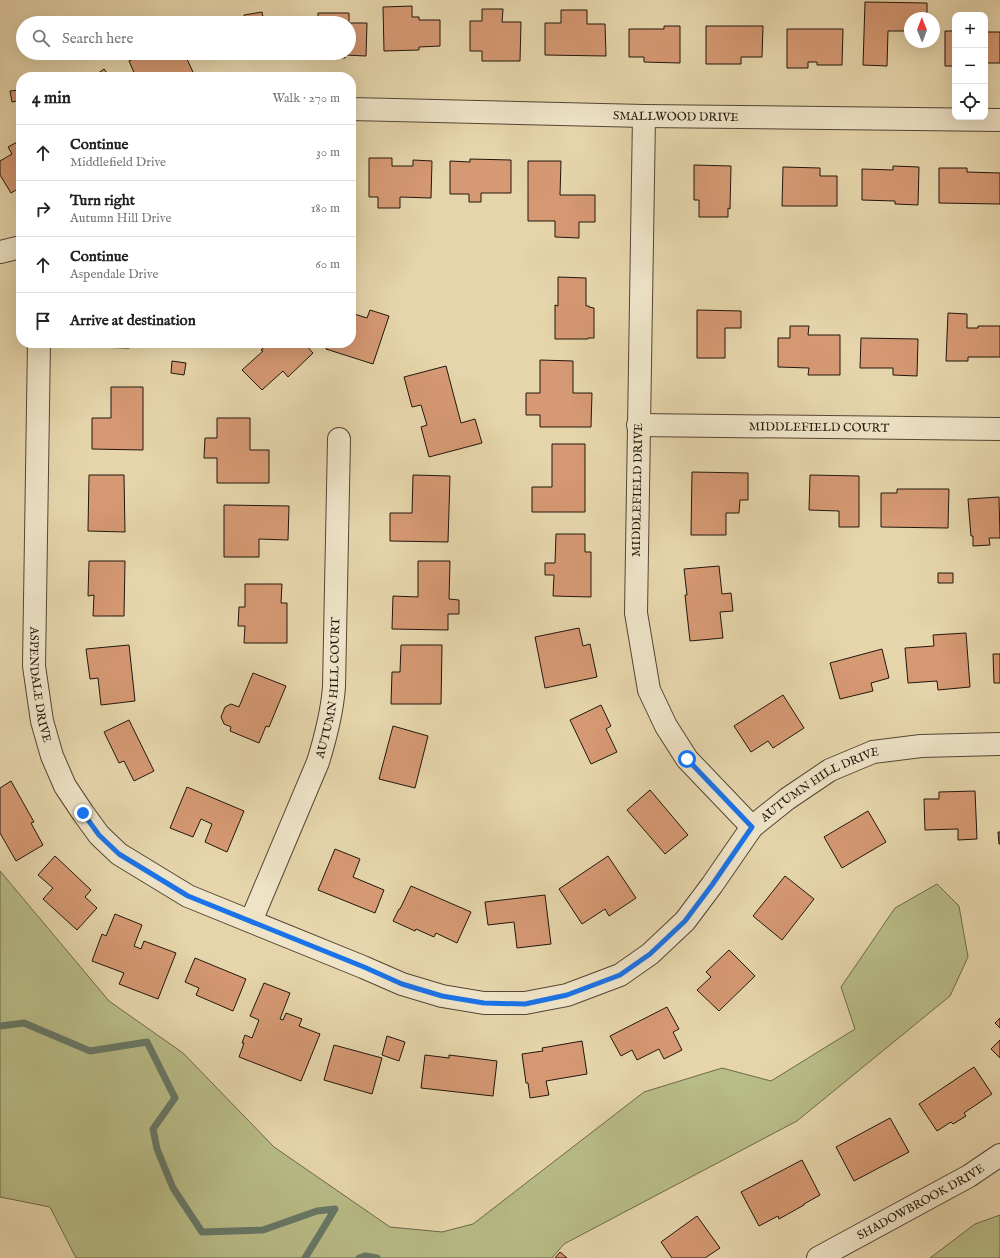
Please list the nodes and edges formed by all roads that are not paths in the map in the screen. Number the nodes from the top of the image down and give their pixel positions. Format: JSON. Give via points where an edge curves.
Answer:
{"nodes":[{"id":1,"x":356,"y":109,"type":"edge"},
{"id":2,"x":644,"y":116,"type":"junction"},
{"id":3,"x":1000,"y":120,"type":"edge"},
{"id":4,"x":16,"y":248,"type":"edge"},
{"id":5,"x":0,"y":252,"type":"edge"},
{"id":6,"x":39,"y":348,"type":"edge"},
{"id":7,"x":638,"y":425,"type":"junction"},
{"id":8,"x":1000,"y":429,"type":"edge"},
{"id":9,"x":339,"y":439,"type":"dead end"},
{"id":10,"x":1000,"y":744,"type":"edge"},
{"id":11,"x":752,"y":827,"type":"junction"},
{"id":12,"x":251,"y":921,"type":"junction"},
{"id":13,"x":1000,"y":1155,"type":"edge"},
{"id":14,"x":818,"y":1258,"type":"edge"}],
"edges":[{"from":1,"to":2,"type":"street","name":"SMALLWOOD DRIVE"},
{"from":2,"to":3,"type":"street","name":"SMALLWOOD DRIVE"},
{"from":2,"to":7,"type":"street","name":"MIDDLEFIELD DRIVE"},
{"from":4,"to":5,"type":"street"},
{"from":6,"to":12,"type":"street","name":"ASPENDALE DRIVE","via":[[34,666],[42,721],[52,756],[65,786],[83,813],[99,835],[119,854],[188,896]]},
{"from":7,"to":8,"type":"street","name":"MIDDLEFIELD COURT"},
{"from":7,"to":11,"type":"street","name":"MIDDLEFIELD DRIVE","via":[[636,613],[649,690],[666,726],[687,759]]},
{"from":9,"to":12,"type":"street","name":"AUTUMN HILL COURT","via":[[332,711],[318,762]]},
{"from":10,"to":11,"type":"street","name":"AUTUMN HILL DRIVE","via":[[921,746],[873,752],[830,770]]},
{"from":11,"to":12,"type":"street","name":"AUTUMN HILL DRIVE","via":[[685,921],[650,954],[620,975],[567,995],[525,1004],[484,1003],[442,996],[402,984]]},
{"from":13,"to":14,"type":"street","name":"SHADOWBROOK DRIVE","via":[[969,1176]]}]}
